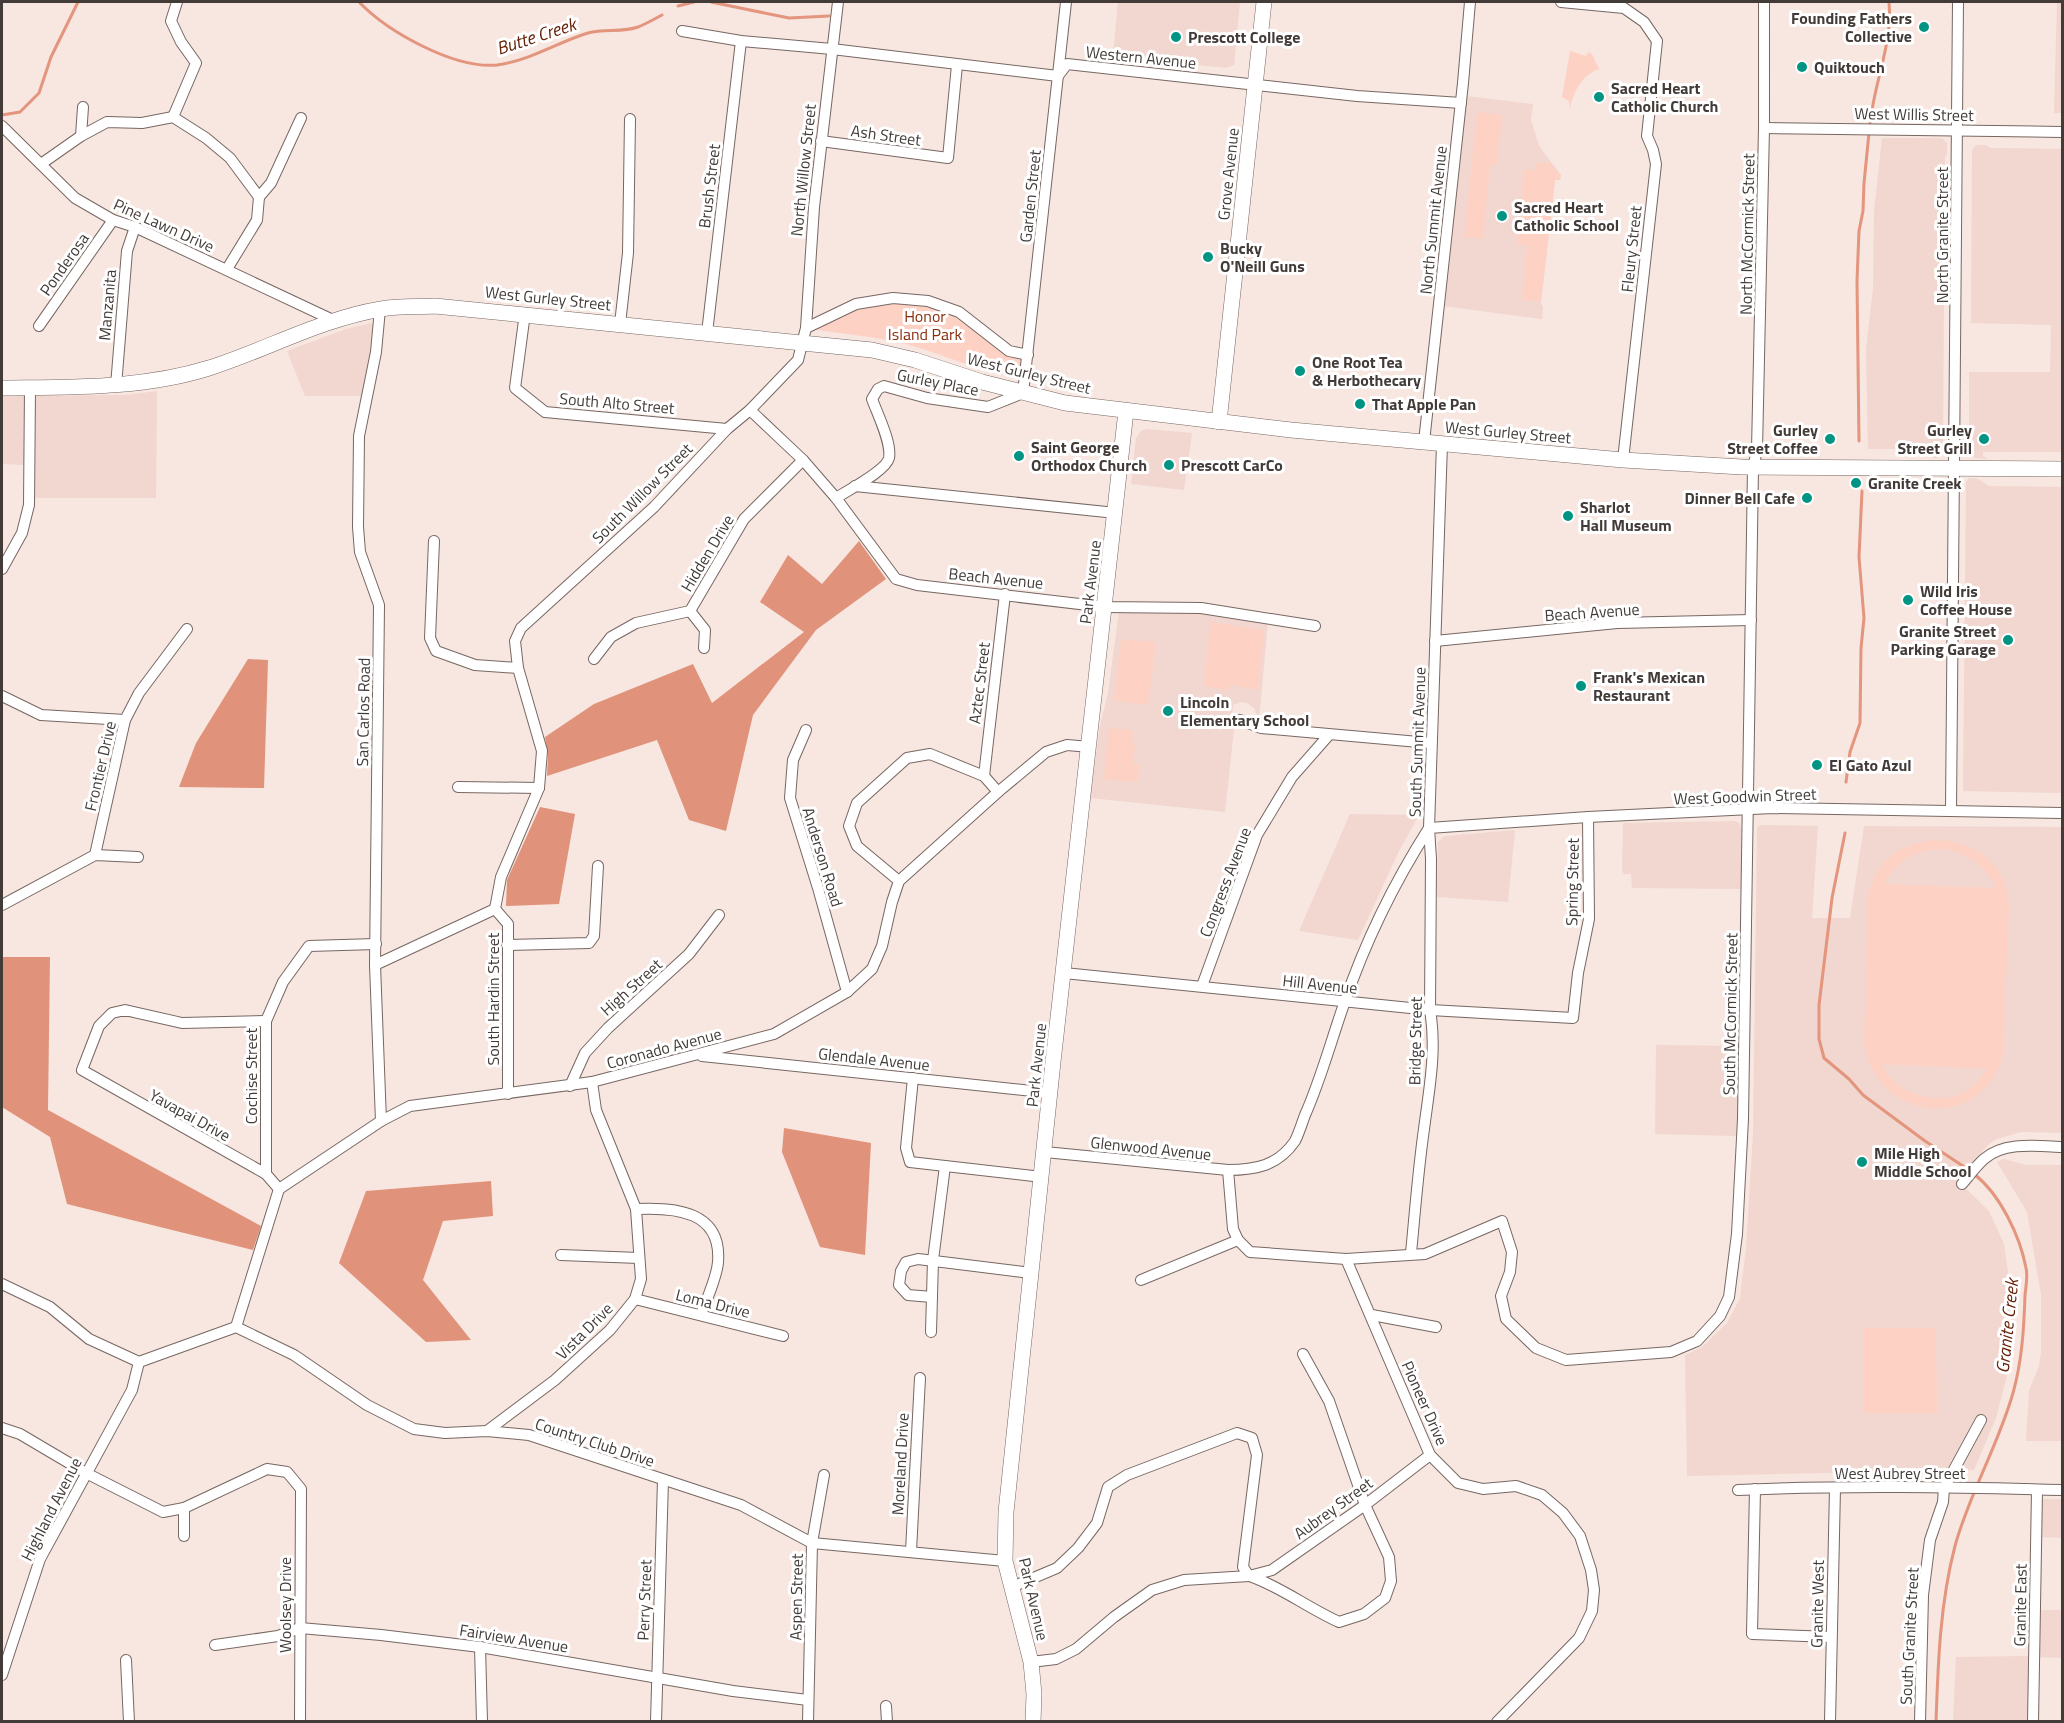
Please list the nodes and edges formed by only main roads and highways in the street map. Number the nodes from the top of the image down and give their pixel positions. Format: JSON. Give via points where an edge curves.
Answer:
{"nodes":[{"id":1,"x":1264,"y":2,"type":"edge"},
{"id":2,"x":2,"y":388,"type":"edge"},
{"id":3,"x":1126,"y":411,"type":"junction"},
{"id":4,"x":1219,"y":422,"type":"junction"},
{"id":5,"x":2062,"y":469,"type":"edge"},
{"id":6,"x":1033,"y":1722,"type":"edge"}],
"edges":[{"from":1,"to":4,"type":"main road","name":"Grove Avenue"},
{"from":2,"to":3,"type":"main road","name":"West Gurley Street","via":[[116,386],[162,380],[208,369],[335,321],[380,309],[435,306],[707,333],[805,336],[915,360],[1065,403]]},
{"from":3,"to":4,"type":"main road","name":"West Gurley Street"},
{"from":3,"to":6,"type":"main road","name":"Park Avenue","via":[[1006,1512],[1005,1561],[1031,1662]]},
{"from":4,"to":5,"type":"main road","name":"West Gurley Street","via":[[1623,460],[1753,468]]}]}
